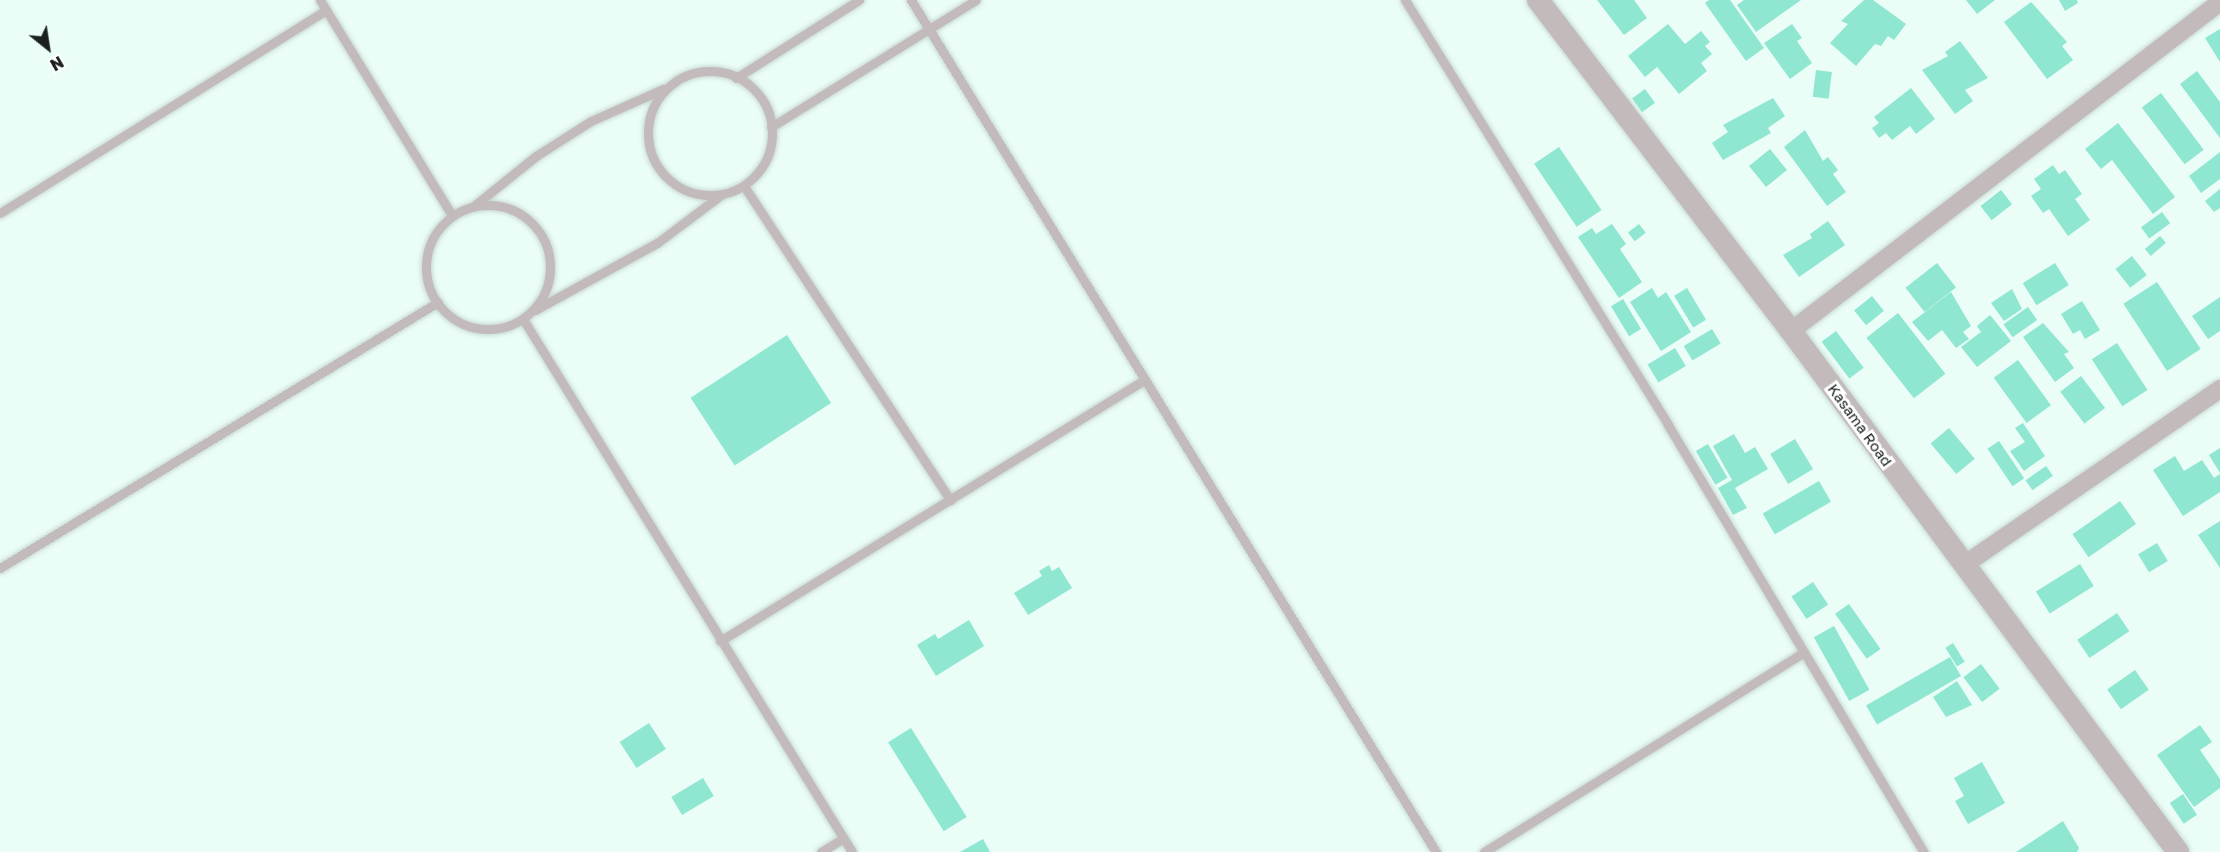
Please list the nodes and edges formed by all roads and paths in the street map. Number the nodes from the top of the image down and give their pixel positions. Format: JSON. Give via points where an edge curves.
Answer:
{"nodes":[{"id":1,"x":320,"y":0,"type":"edge"},
{"id":2,"x":860,"y":0,"type":"edge"},
{"id":3,"x":911,"y":0,"type":"edge"},
{"id":4,"x":976,"y":0,"type":"edge"},
{"id":5,"x":1405,"y":0,"type":"edge"},
{"id":6,"x":1538,"y":0,"type":"edge"},
{"id":7,"x":2220,"y":2,"type":"edge"},
{"id":8,"x":326,"y":10,"type":"junction"},
{"id":9,"x":929,"y":29,"type":"junction"},
{"id":10,"x":736,"y":78,"type":"junction"},
{"id":11,"x":668,"y":86,"type":"junction"},
{"id":12,"x":771,"y":127,"type":"junction"},
{"id":13,"x":744,"y":186,"type":"junction"},
{"id":14,"x":721,"y":195,"type":"junction"},
{"id":15,"x":475,"y":205,"type":"junction"},
{"id":16,"x":0,"y":213,"type":"edge"},
{"id":17,"x":452,"y":215,"type":"junction"},
{"id":18,"x":438,"y":302,"type":"junction"},
{"id":19,"x":532,"y":312,"type":"junction"},
{"id":20,"x":523,"y":319,"type":"junction"},
{"id":21,"x":1791,"y":332,"type":"junction"},
{"id":22,"x":1145,"y":380,"type":"junction"},
{"id":23,"x":2220,"y":388,"type":"edge"},
{"id":24,"x":950,"y":500,"type":"junction"},
{"id":25,"x":1964,"y":565,"type":"junction"},
{"id":26,"x":0,"y":568,"type":"edge"},
{"id":27,"x":720,"y":641,"type":"junction"},
{"id":28,"x":1804,"y":652,"type":"junction"},
{"id":29,"x":843,"y":838,"type":"junction"},
{"id":30,"x":821,"y":852,"type":"edge"},
{"id":31,"x":852,"y":852,"type":"edge"},
{"id":32,"x":1436,"y":852,"type":"edge"},
{"id":33,"x":1484,"y":852,"type":"edge"},
{"id":34,"x":1924,"y":852,"type":"edge"},
{"id":35,"x":2178,"y":852,"type":"edge"}],
"edges":[{"from":1,"to":8,"type":"lane"},
{"from":2,"to":10,"type":"lane"},
{"from":3,"to":9,"type":"lane"},
{"from":4,"to":9,"type":"lane"},
{"from":5,"to":28,"type":"lane"},
{"from":6,"to":21,"type":"street","name":"Kasama Road"},
{"from":7,"to":21,"type":"street"},
{"from":8,"to":16,"type":"lane"},
{"from":8,"to":17,"type":"lane"},
{"from":9,"to":12,"type":"lane"},
{"from":9,"to":22,"type":"lane"},
{"from":10,"to":11,"type":"lane","via":[[699,71]]},
{"from":10,"to":12,"type":"lane","via":[[763,103]]},
{"from":11,"to":14,"type":"lane","via":[[649,119],[649,142],[655,160],[665,176],[685,190]]},
{"from":11,"to":15,"type":"lane","via":[[591,121],[536,156]]},
{"from":12,"to":13,"type":"lane","via":[[766,161]]},
{"from":13,"to":14,"type":"lane"},
{"from":13,"to":24,"type":"lane"},
{"from":14,"to":19,"type":"lane","via":[[657,243],[590,284]]},
{"from":15,"to":17,"type":"lane"},
{"from":15,"to":19,"type":"lane","via":[[499,205],[521,215],[545,243],[549,279]]},
{"from":17,"to":18,"type":"lane","via":[[436,232],[427,255],[428,280]]},
{"from":18,"to":20,"type":"lane","via":[[457,320],[478,328],[501,328]]},
{"from":18,"to":26,"type":"lane"},
{"from":19,"to":20,"type":"lane"},
{"from":20,"to":27,"type":"lane"},
{"from":21,"to":25,"type":"street","name":"Kasama Road"},
{"from":22,"to":24,"type":"lane"},
{"from":22,"to":32,"type":"lane"},
{"from":23,"to":25,"type":"street"},
{"from":24,"to":27,"type":"lane"},
{"from":25,"to":35,"type":"street","name":"Kasama Road"},
{"from":27,"to":29,"type":"lane"},
{"from":28,"to":33,"type":"lane"},
{"from":28,"to":34,"type":"lane"},
{"from":29,"to":30,"type":"lane"},
{"from":29,"to":31,"type":"lane"}]}
